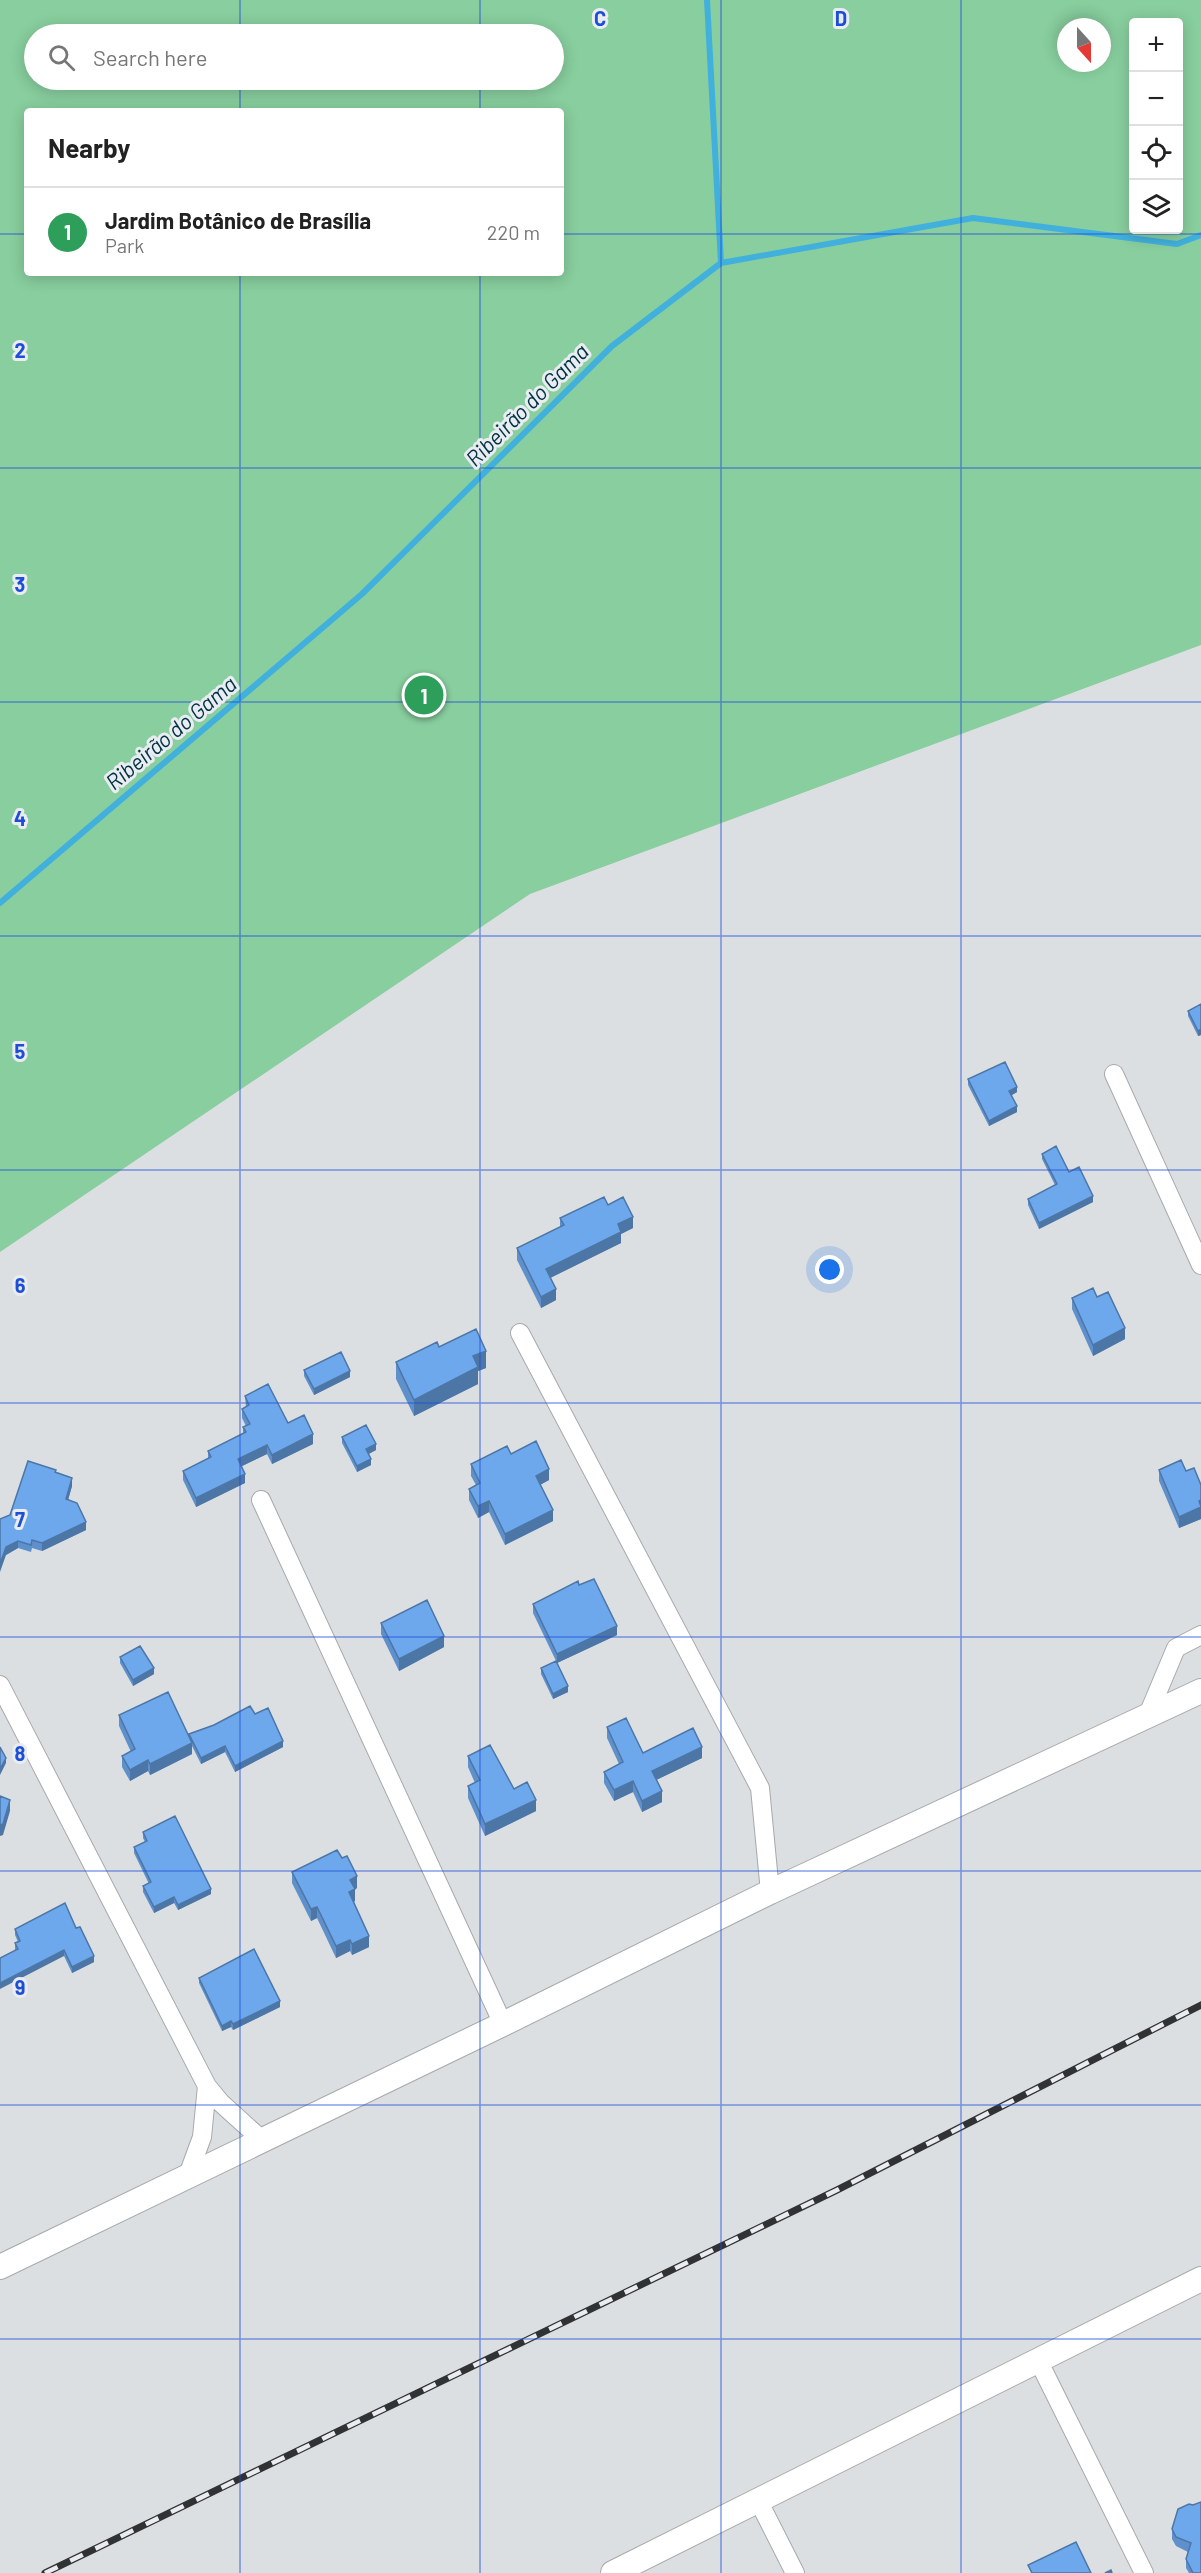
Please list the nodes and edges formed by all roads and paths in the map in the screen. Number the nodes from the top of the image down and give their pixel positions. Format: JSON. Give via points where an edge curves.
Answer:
{"nodes":[{"id":1,"x":1114,"y":1074,"type":"dead end"},
{"id":2,"x":1201,"y":1265,"type":"edge"},
{"id":3,"x":520,"y":1333,"type":"dead end"},
{"id":4,"x":261,"y":1500,"type":"dead end"},
{"id":5,"x":1201,"y":1635,"type":"edge"},
{"id":6,"x":0,"y":1685,"type":"edge"},
{"id":7,"x":1201,"y":1691,"type":"edge"},
{"id":8,"x":1147,"y":1717,"type":"junction"},
{"id":9,"x":770,"y":1892,"type":"junction"},
{"id":10,"x":503,"y":2024,"type":"junction"},
{"id":11,"x":207,"y":2086,"type":"junction"},
{"id":12,"x":263,"y":2141,"type":"junction"},
{"id":13,"x":188,"y":2175,"type":"junction"},
{"id":14,"x":0,"y":2267,"type":"edge"},
{"id":15,"x":1201,"y":2279,"type":"edge"},
{"id":16,"x":1038,"y":2360,"type":"junction"},
{"id":17,"x":758,"y":2500,"type":"junction"},
{"id":18,"x":613,"y":2573,"type":"edge"},
{"id":19,"x":795,"y":2573,"type":"edge"},
{"id":20,"x":1144,"y":2573,"type":"edge"}],
"edges":[{"from":1,"to":2,"type":"street"},
{"from":3,"to":9,"type":"street","via":[[760,1788]]},
{"from":4,"to":10,"type":"street"},
{"from":5,"to":8,"type":"street","via":[[1176,1648]]},
{"from":6,"to":11,"type":"street"},
{"from":7,"to":8,"type":"street"},
{"from":8,"to":9,"type":"street"},
{"from":9,"to":10,"type":"street"},
{"from":10,"to":12,"type":"street"},
{"from":11,"to":12,"type":"street"},
{"from":11,"to":13,"type":"street","via":[[202,2137]]},
{"from":12,"to":13,"type":"street"},
{"from":13,"to":14,"type":"street"},
{"from":15,"to":16,"type":"street"},
{"from":16,"to":17,"type":"street"},
{"from":16,"to":20,"type":"street"},
{"from":17,"to":18,"type":"street"},
{"from":17,"to":19,"type":"street"}]}
